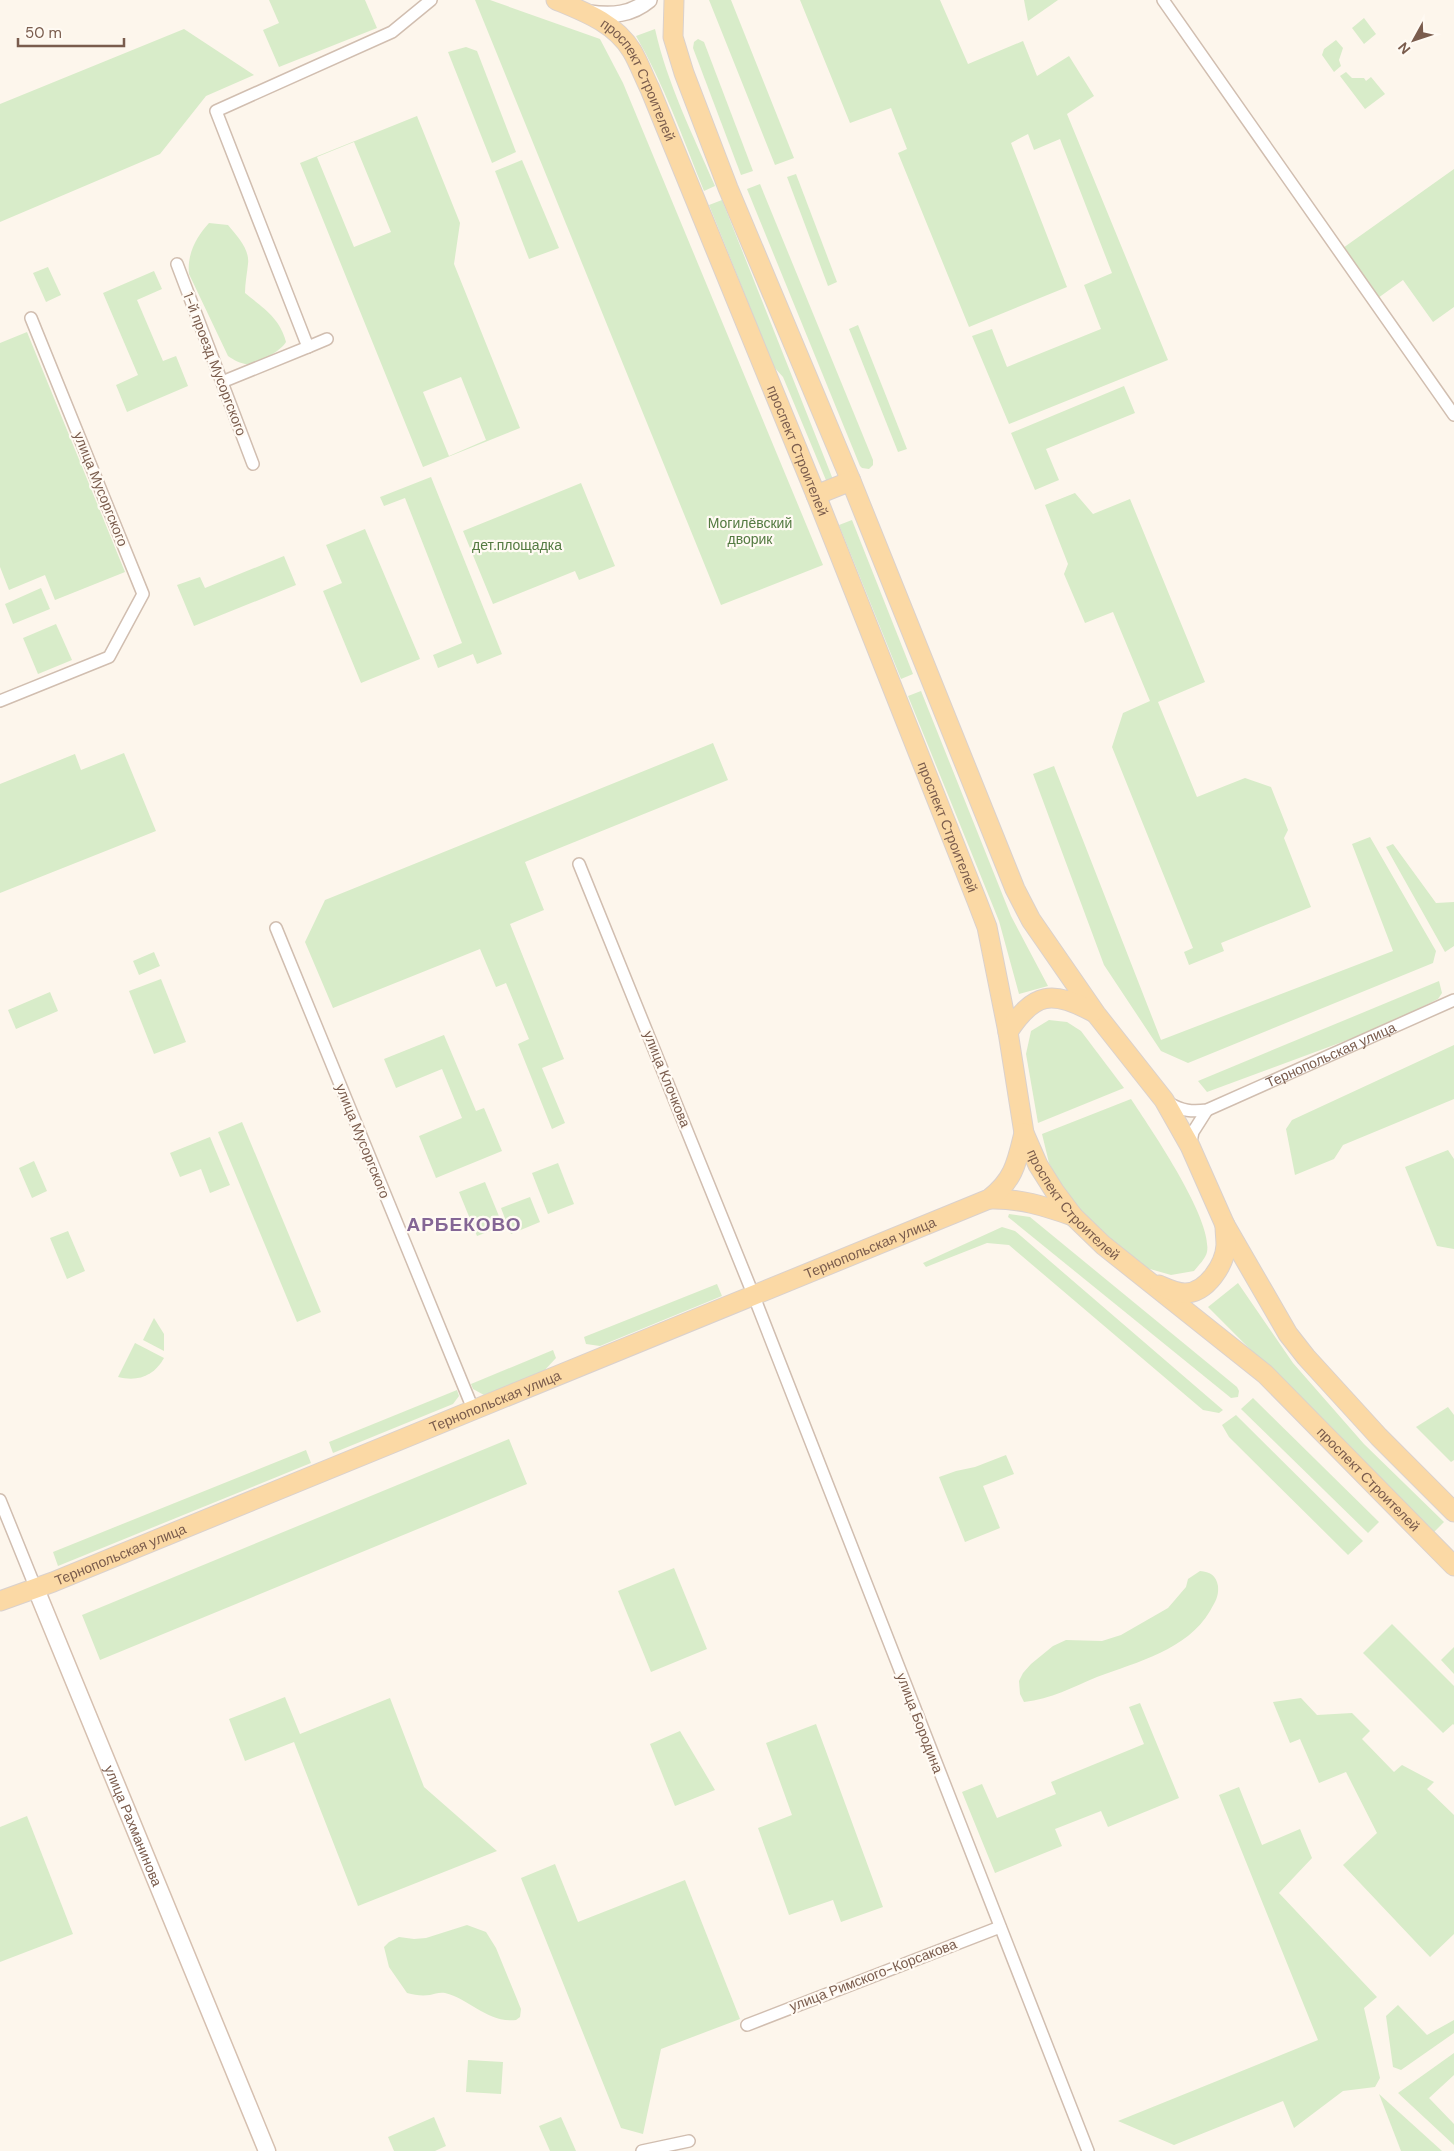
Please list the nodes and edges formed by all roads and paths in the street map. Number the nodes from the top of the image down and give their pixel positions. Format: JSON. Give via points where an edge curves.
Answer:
{"nodes":[{"id":1,"x":432,"y":0,"type":"edge"},
{"id":2,"x":556,"y":0,"type":"edge"},
{"id":3,"x":649,"y":0,"type":"edge"},
{"id":4,"x":674,"y":0,"type":"edge"},
{"id":5,"x":1163,"y":0,"type":"edge"},
{"id":6,"x":585,"y":12,"type":"junction"},
{"id":7,"x":177,"y":264,"type":"dead end"},
{"id":8,"x":31,"y":318,"type":"dead end"},
{"id":9,"x":327,"y":339,"type":"dead end"},
{"id":10,"x":308,"y":347,"type":"junction"},
{"id":11,"x":222,"y":382,"type":"junction"},
{"id":12,"x":1454,"y":414,"type":"edge"},
{"id":13,"x":253,"y":464,"type":"dead end"},
{"id":14,"x":851,"y":481,"type":"junction"},
{"id":15,"x":816,"y":496,"type":"junction"},
{"id":16,"x":0,"y":701,"type":"edge"},
{"id":17,"x":579,"y":864,"type":"dead end"},
{"id":18,"x":276,"y":928,"type":"dead end"},
{"id":19,"x":1454,"y":1000,"type":"edge"},
{"id":20,"x":1096,"y":1014,"type":"junction"},
{"id":21,"x":1008,"y":1032,"type":"junction"},
{"id":22,"x":1164,"y":1100,"type":"junction"},
{"id":23,"x":1207,"y":1110,"type":"junction"},
{"id":24,"x":1024,"y":1132,"type":"junction"},
{"id":25,"x":1190,"y":1146,"type":"junction"},
{"id":26,"x":989,"y":1199,"type":"junction"},
{"id":27,"x":1073,"y":1216,"type":"junction"},
{"id":28,"x":1225,"y":1224,"type":"junction"},
{"id":29,"x":1142,"y":1276,"type":"junction"},
{"id":30,"x":754,"y":1294,"type":"junction"},
{"id":31,"x":473,"y":1409,"type":"junction"},
{"id":32,"x":0,"y":1500,"type":"edge"},
{"id":33,"x":1454,"y":1512,"type":"edge"},
{"id":34,"x":1454,"y":1566,"type":"edge"},
{"id":35,"x":36,"y":1588,"type":"junction"},
{"id":36,"x":0,"y":1601,"type":"edge"},
{"id":37,"x":1000,"y":1927,"type":"junction"},
{"id":38,"x":747,"y":2025,"type":"dead end"},
{"id":39,"x":688,"y":2141,"type":"dead end"},
{"id":40,"x":267,"y":2151,"type":"edge"},
{"id":41,"x":642,"y":2151,"type":"edge"},
{"id":42,"x":1088,"y":2151,"type":"edge"}],
"edges":[{"from":1,"to":10,"type":"street","via":[[392,32],[216,111]]},
{"from":2,"to":6,"type":"main road","name":"проспект Строителей"},
{"from":3,"to":6,"type":"street","via":[[619,15]]},
{"from":4,"to":14,"type":"main road","via":[[673,37],[684,73],[728,188]]},
{"from":5,"to":12,"type":"street"},
{"from":6,"to":15,"type":"main road","name":"проспект Строителей","via":[[601,20],[623,39],[650,89]]},
{"from":7,"to":11,"type":"street","name":"1-й проезд Мусоргского"},
{"from":8,"to":16,"type":"street","name":"улица Мусоргского","via":[[143,594],[109,656]]},
{"from":9,"to":10,"type":"street"},
{"from":10,"to":11,"type":"street"},
{"from":11,"to":13,"type":"street","name":"1-й проезд Мусоргского"},
{"from":14,"to":15,"type":"main road"},
{"from":14,"to":20,"type":"main road","via":[[1015,889],[1031,920]]},
{"from":15,"to":21,"type":"main road","name":"проспект Строителей","via":[[987,927]]},
{"from":17,"to":30,"type":"street","name":"улица Клочкова"},
{"from":18,"to":31,"type":"street","name":"улица Мусоргского"},
{"from":19,"to":23,"type":"street","name":"Тернопольская улица"},
{"from":20,"to":21,"type":"main road","via":[[1072,1001],[1042,1000],[1029,1006]]},
{"from":20,"to":22,"type":"main road"},
{"from":21,"to":24,"type":"main road","name":"проспект Строителей"},
{"from":22,"to":23,"type":"street","name":"Тернопольская улица","via":[[1180,1110]]},
{"from":22,"to":25,"type":"main road"},
{"from":23,"to":25,"type":"street","via":[[1196,1127]]},
{"from":24,"to":26,"type":"main road","name":"Тернопольская улица","via":[[1018,1162],[1010,1178]]},
{"from":24,"to":27,"type":"main road","name":"проспект Строителей","via":[[1038,1166]]},
{"from":25,"to":28,"type":"main road"},
{"from":26,"to":27,"type":"main road","name":"Тернопольская улица","via":[[1032,1202]]},
{"from":26,"to":30,"type":"main road","name":"Тернопольская улица"},
{"from":27,"to":29,"type":"main road","name":"проспект Строителей"},
{"from":28,"to":29,"type":"main road","via":[[1226,1246],[1222,1264],[1199,1288],[1187,1293],[1172,1291]]},
{"from":28,"to":33,"type":"main road","via":[[1275,1313],[1306,1357]]},
{"from":29,"to":34,"type":"main road","name":"проспект Строителей","via":[[1265,1374]]},
{"from":30,"to":31,"type":"main road","name":"Тернопольская улица"},
{"from":30,"to":37,"type":"street","name":"улица Бородина"},
{"from":31,"to":35,"type":"main road","name":"Тернопольская улица"},
{"from":32,"to":35,"type":"street","name":"улица Рахманинова"},
{"from":35,"to":36,"type":"main road","name":"Тернопольская улица"},
{"from":35,"to":40,"type":"main road","name":"улица Рахманинова"},
{"from":37,"to":38,"type":"street","name":"улица Римского-Корсакова"},
{"from":37,"to":42,"type":"street","name":"улица Бородина"},
{"from":39,"to":41,"type":"street"}]}
